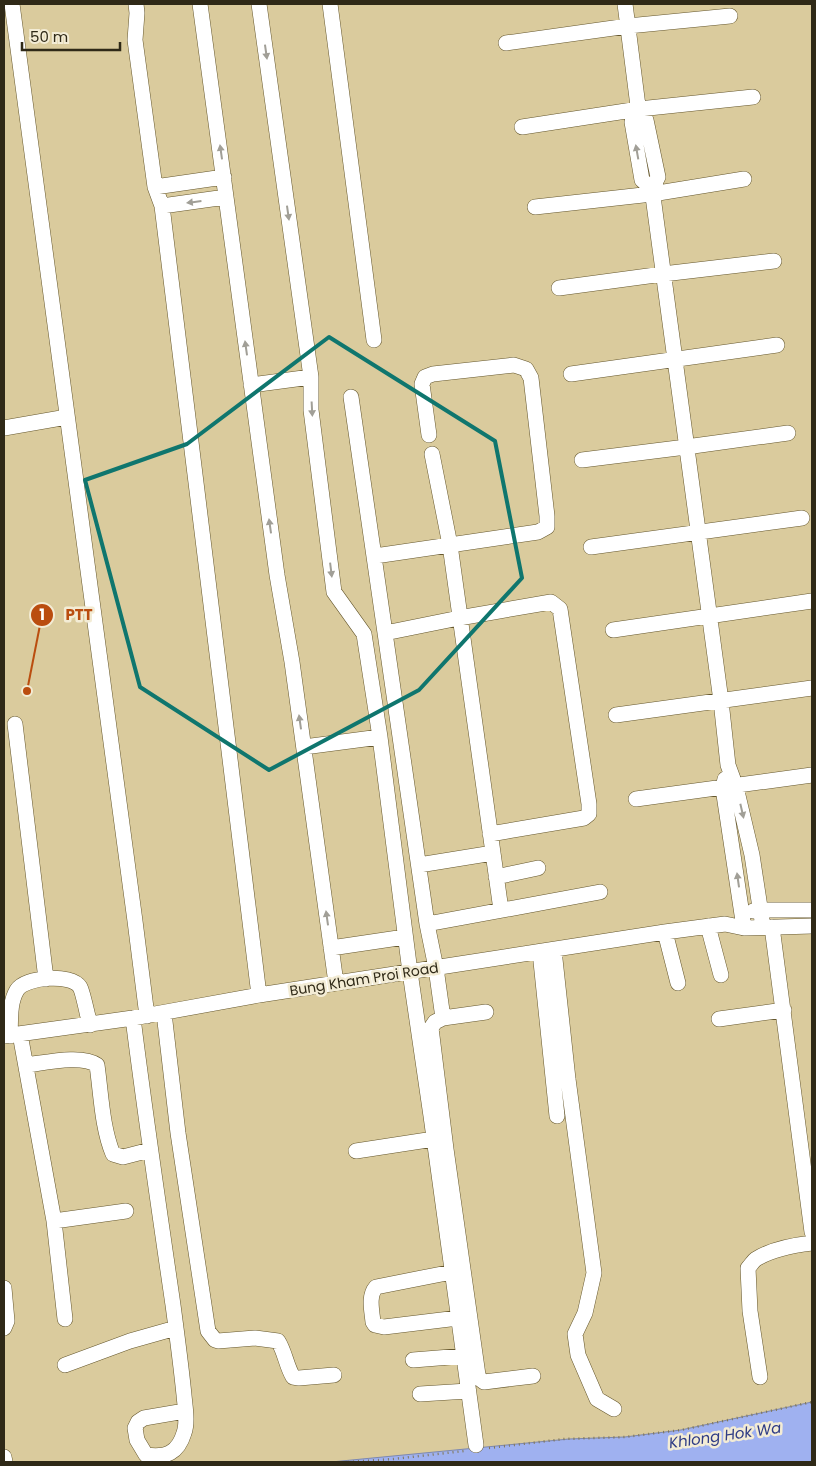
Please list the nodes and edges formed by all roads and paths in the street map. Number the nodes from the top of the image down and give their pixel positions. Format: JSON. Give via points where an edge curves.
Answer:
{"nodes":[{"id":1,"x":12,"y":4,"type":"edge"},
{"id":2,"x":136,"y":4,"type":"edge"},
{"id":3,"x":200,"y":4,"type":"edge"},
{"id":4,"x":260,"y":4,"type":"edge"},
{"id":5,"x":330,"y":4,"type":"edge"},
{"id":6,"x":624,"y":4,"type":"edge"},
{"id":7,"x":730,"y":16,"type":"dead end"},
{"id":8,"x":628,"y":26,"type":"junction"},
{"id":9,"x":10,"y":41,"type":"edge"},
{"id":10,"x":506,"y":43,"type":"dead end"},
{"id":11,"x":753,"y":97,"type":"dead end"},
{"id":12,"x":639,"y":111,"type":"junction"},
{"id":13,"x":522,"y":127,"type":"dead end"},
{"id":14,"x":224,"y":178,"type":"junction"},
{"id":15,"x":744,"y":179,"type":"dead end"},
{"id":16,"x":155,"y":187,"type":"junction"},
{"id":17,"x":652,"y":191,"type":"junction"},
{"id":18,"x":226,"y":198,"type":"junction"},
{"id":19,"x":162,"y":206,"type":"junction"},
{"id":20,"x":535,"y":207,"type":"dead end"},
{"id":21,"x":774,"y":261,"type":"dead end"},
{"id":22,"x":663,"y":274,"type":"junction"},
{"id":23,"x":559,"y":288,"type":"dead end"},
{"id":24,"x":374,"y":340,"type":"dead end"},
{"id":25,"x":777,"y":345,"type":"dead end"},
{"id":26,"x":674,"y":360,"type":"junction"},
{"id":27,"x":571,"y":374,"type":"dead end"},
{"id":28,"x":311,"y":377,"type":"junction"},
{"id":29,"x":251,"y":385,"type":"junction"},
{"id":30,"x":351,"y":397,"type":"dead end"},
{"id":31,"x":67,"y":417,"type":"junction"},
{"id":32,"x":4,"y":428,"type":"edge"},
{"id":33,"x":788,"y":433,"type":"dead end"},
{"id":34,"x":429,"y":435,"type":"dead end"},
{"id":35,"x":686,"y":447,"type":"junction"},
{"id":36,"x":432,"y":454,"type":"dead end"},
{"id":37,"x":582,"y":460,"type":"dead end"},
{"id":38,"x":802,"y":518,"type":"dead end"},
{"id":39,"x":698,"y":531,"type":"junction"},
{"id":40,"x":450,"y":545,"type":"junction"},
{"id":41,"x":591,"y":547,"type":"dead end"},
{"id":42,"x":375,"y":556,"type":"junction"},
{"id":43,"x":812,"y":602,"type":"edge"},
{"id":44,"x":709,"y":616,"type":"junction"},
{"id":45,"x":460,"y":618,"type":"junction"},
{"id":46,"x":613,"y":630,"type":"dead end"},
{"id":47,"x":385,"y":632,"type":"junction"},
{"id":48,"x":812,"y":688,"type":"edge"},
{"id":49,"x":721,"y":701,"type":"junction"},
{"id":50,"x":616,"y":715,"type":"dead end"},
{"id":51,"x":15,"y":724,"type":"dead end"},
{"id":52,"x":380,"y":737,"type":"junction"},
{"id":53,"x":304,"y":747,"type":"junction"},
{"id":54,"x":812,"y":776,"type":"edge"},
{"id":55,"x":730,"y":787,"type":"junction"},
{"id":56,"x":636,"y":800,"type":"dead end"},
{"id":57,"x":490,"y":834,"type":"junction"},
{"id":58,"x":493,"y":853,"type":"junction"},
{"id":59,"x":752,"y":855,"type":"junction"},
{"id":60,"x":735,"y":858,"type":"junction"},
{"id":61,"x":419,"y":865,"type":"junction"},
{"id":62,"x":538,"y":868,"type":"dead end"},
{"id":63,"x":496,"y":877,"type":"junction"},
{"id":64,"x":600,"y":892,"type":"dead end"},
{"id":65,"x":500,"y":910,"type":"junction"},
{"id":66,"x":761,"y":910,"type":"junction"},
{"id":67,"x":812,"y":910,"type":"edge"},
{"id":68,"x":742,"y":913,"type":"junction"},
{"id":69,"x":427,"y":924,"type":"junction"},
{"id":70,"x":725,"y":924,"type":"junction"},
{"id":71,"x":708,"y":926,"type":"junction"},
{"id":72,"x":812,"y":926,"type":"edge"},
{"id":73,"x":768,"y":927,"type":"junction"},
{"id":74,"x":744,"y":928,"type":"junction"},
{"id":75,"x":665,"y":932,"type":"junction"},
{"id":76,"x":406,"y":937,"type":"junction"},
{"id":77,"x":331,"y":948,"type":"junction"},
{"id":78,"x":547,"y":951,"type":"junction"},
{"id":79,"x":436,"y":968,"type":"junction"},
{"id":80,"x":410,"y":972,"type":"junction"},
{"id":81,"x":721,"y":975,"type":"dead end"},
{"id":82,"x":46,"y":979,"type":"junction"},
{"id":83,"x":678,"y":983,"type":"dead end"},
{"id":84,"x":336,"y":984,"type":"junction"},
{"id":85,"x":259,"y":995,"type":"junction"},
{"id":86,"x":784,"y":1010,"type":"junction"},
{"id":87,"x":486,"y":1012,"type":"dead end"},
{"id":88,"x":164,"y":1013,"type":"junction"},
{"id":89,"x":140,"y":1017,"type":"junction"},
{"id":90,"x":443,"y":1018,"type":"junction"},
{"id":91,"x":719,"y":1019,"type":"dead end"},
{"id":92,"x":90,"y":1025,"type":"junction"},
{"id":93,"x":11,"y":1035,"type":"edge"},
{"id":94,"x":26,"y":1065,"type":"junction"},
{"id":95,"x":557,"y":1116,"type":"dead end"},
{"id":96,"x":434,"y":1139,"type":"junction"},
{"id":97,"x":150,"y":1150,"type":"junction"},
{"id":98,"x":356,"y":1151,"type":"dead end"},
{"id":99,"x":126,"y":1211,"type":"dead end"},
{"id":100,"x":54,"y":1221,"type":"junction"},
{"id":101,"x":812,"y":1232,"type":"edge"},
{"id":102,"x":812,"y":1243,"type":"edge"},
{"id":103,"x":452,"y":1272,"type":"junction"},
{"id":104,"x":4,"y":1288,"type":"edge"},
{"id":105,"x":458,"y":1318,"type":"junction"},
{"id":106,"x":64,"y":1319,"type":"dead end"},
{"id":107,"x":4,"y":1328,"type":"edge"},
{"id":108,"x":176,"y":1328,"type":"junction"},
{"id":109,"x":463,"y":1356,"type":"junction"},
{"id":110,"x":413,"y":1360,"type":"dead end"},
{"id":111,"x":65,"y":1365,"type":"dead end"},
{"id":112,"x":334,"y":1375,"type":"dead end"},
{"id":113,"x":533,"y":1376,"type":"dead end"},
{"id":114,"x":760,"y":1377,"type":"dead end"},
{"id":115,"x":468,"y":1391,"type":"junction"},
{"id":116,"x":420,"y":1394,"type":"dead end"},
{"id":117,"x":812,"y":1402,"type":"edge"},
{"id":118,"x":614,"y":1409,"type":"dead end"},
{"id":119,"x":185,"y":1411,"type":"dead end"},
{"id":120,"x":478,"y":1447,"type":"junction"},
{"id":121,"x":4,"y":1457,"type":"edge"},
{"id":122,"x":4,"y":1462,"type":"edge"},
{"id":123,"x":348,"y":1462,"type":"edge"}],
"edges":[{"from":1,"to":9,"type":"street"},
{"from":2,"to":16,"type":"street","via":[[135,40]]},
{"from":14,"to":3,"type":"street","one_way":true},
{"from":4,"to":28,"type":"street","one_way":true},
{"from":5,"to":24,"type":"street"},
{"from":6,"to":8,"type":"street"},
{"from":7,"to":8,"type":"street"},
{"from":8,"to":10,"type":"street"},
{"from":8,"to":12,"type":"street"},
{"from":9,"to":31,"type":"street"},
{"from":11,"to":12,"type":"street"},
{"from":12,"to":13,"type":"street"},
{"from":12,"to":17,"type":"street","via":[[632,122],[642,180]]},
{"from":14,"to":16,"type":"street"},
{"from":14,"to":18,"type":"street"},
{"from":15,"to":17,"type":"street"},
{"from":16,"to":19,"type":"street"},
{"from":17,"to":20,"type":"street"},
{"from":17,"to":22,"type":"street"},
{"from":18,"to":19,"type":"street","one_way":true},
{"from":29,"to":18,"type":"street","one_way":true},
{"from":19,"to":85,"type":"street"},
{"from":21,"to":22,"type":"street"},
{"from":22,"to":23,"type":"street"},
{"from":22,"to":26,"type":"street"},
{"from":25,"to":26,"type":"street"},
{"from":26,"to":27,"type":"street"},
{"from":26,"to":35,"type":"street"},
{"from":28,"to":29,"type":"street"},
{"from":28,"to":52,"type":"street","one_way":true,"via":[[311,410],[334,592],[364,634]]},
{"from":53,"to":29,"type":"street","one_way":true},
{"from":30,"to":42,"type":"street"},
{"from":31,"to":32,"type":"street"},
{"from":31,"to":89,"type":"street","via":[[135,922]]},
{"from":33,"to":35,"type":"street"},
{"from":34,"to":40,"type":"street","via":[[422,384],[426,377],[514,365],[526,369],[531,378],[546,527],[538,532]]},
{"from":35,"to":37,"type":"street"},
{"from":35,"to":39,"type":"street"},
{"from":36,"to":40,"type":"street"},
{"from":38,"to":39,"type":"street"},
{"from":39,"to":41,"type":"street"},
{"from":39,"to":44,"type":"street"},
{"from":40,"to":42,"type":"street"},
{"from":40,"to":45,"type":"street"},
{"from":42,"to":47,"type":"street"},
{"from":43,"to":44,"type":"street"},
{"from":44,"to":46,"type":"street"},
{"from":44,"to":49,"type":"street"},
{"from":45,"to":47,"type":"street"},
{"from":45,"to":57,"type":"street"},
{"from":45,"to":57,"type":"street","via":[[551,602],[560,609],[588,794],[589,814],[584,818]]},
{"from":47,"to":61,"type":"street"},
{"from":48,"to":49,"type":"street"},
{"from":49,"to":50,"type":"street"},
{"from":49,"to":55,"type":"street"},
{"from":51,"to":82,"type":"street"},
{"from":52,"to":53,"type":"street"},
{"from":52,"to":76,"type":"street"},
{"from":77,"to":53,"type":"street","one_way":true},
{"from":54,"to":55,"type":"street"},
{"from":55,"to":56,"type":"street"},
{"from":55,"to":59,"type":"street","one_way":true},
{"from":55,"to":60,"type":"street"},
{"from":57,"to":58,"type":"street"},
{"from":58,"to":61,"type":"street"},
{"from":58,"to":63,"type":"street"},
{"from":59,"to":60,"type":"street"},
{"from":59,"to":66,"type":"street"},
{"from":68,"to":60,"type":"street","one_way":true},
{"from":61,"to":69,"type":"street"},
{"from":62,"to":63,"type":"street"},
{"from":63,"to":65,"type":"street"},
{"from":64,"to":65,"type":"street"},
{"from":65,"to":69,"type":"street"},
{"from":66,"to":67,"type":"street","name":"Bung Kham Proi Road"},
{"from":66,"to":68,"type":"street","name":"Bung Kham Proi Road"},
{"from":66,"to":73,"type":"street"},
{"from":68,"to":70,"type":"street","name":"Bung Kham Proi Road"},
{"from":68,"to":74,"type":"street"},
{"from":69,"to":79,"type":"street"},
{"from":70,"to":71,"type":"street","name":"Bung Kham Proi Road"},
{"from":70,"to":74,"type":"street","name":"Bung Kham Proi Road"},
{"from":71,"to":75,"type":"street","name":"Bung Kham Proi Road"},
{"from":71,"to":81,"type":"street"},
{"from":72,"to":73,"type":"street","name":"Bung Kham Proi Road"},
{"from":73,"to":74,"type":"street","name":"Bung Kham Proi Road"},
{"from":73,"to":86,"type":"street"},
{"from":75,"to":78,"type":"street","name":"Bung Kham Proi Road"},
{"from":75,"to":83,"type":"street"},
{"from":76,"to":77,"type":"street"},
{"from":76,"to":80,"type":"street"},
{"from":77,"to":84,"type":"street"},
{"from":78,"to":79,"type":"street","name":"Bung Kham Proi Road"},
{"from":78,"to":95,"type":"street"},
{"from":78,"to":118,"type":"street","via":[[594,1273],[585,1313],[576,1334],[578,1355],[598,1400]]},
{"from":79,"to":80,"type":"street","name":"Bung Kham Proi Road"},
{"from":79,"to":90,"type":"street"},
{"from":80,"to":84,"type":"street","name":"Bung Kham Proi Road"},
{"from":80,"to":96,"type":"street"},
{"from":82,"to":92,"type":"street","via":[[70,979],[80,987]]},
{"from":82,"to":93,"type":"street","via":[[24,983],[18,989],[13,999]]},
{"from":84,"to":85,"type":"street","name":"Bung Kham Proi Road"},
{"from":85,"to":88,"type":"street","name":"Bung Kham Proi Road"},
{"from":86,"to":91,"type":"street"},
{"from":86,"to":101,"type":"street"},
{"from":87,"to":90,"type":"street"},
{"from":88,"to":89,"type":"street","name":"Bung Kham Proi Road"},
{"from":88,"to":112,"type":"street","via":[[178,1134],[208,1332],[218,1341],[255,1338],[278,1341],[292,1376]]},
{"from":89,"to":92,"type":"street","name":"Bung Kham Proi Road"},
{"from":89,"to":97,"type":"street"},
{"from":90,"to":113,"type":"street","via":[[431,1028],[478,1375],[484,1382]]},
{"from":92,"to":93,"type":"street","name":"Bung Kham Proi Road"},
{"from":93,"to":94,"type":"street"},
{"from":94,"to":97,"type":"street","via":[[74,1060],[97,1065],[112,1154],[123,1157]]},
{"from":94,"to":100,"type":"street"},
{"from":96,"to":98,"type":"street"},
{"from":96,"to":103,"type":"street"},
{"from":97,"to":108,"type":"street"},
{"from":99,"to":100,"type":"street"},
{"from":100,"to":106,"type":"street"},
{"from":102,"to":114,"type":"street","via":[[776,1250],[756,1259],[748,1268],[750,1311]]},
{"from":103,"to":105,"type":"street"},
{"from":103,"to":105,"type":"street","via":[[376,1288],[371,1296],[373,1322],[384,1327]]},
{"from":104,"to":107,"type":"street","via":[[7,1321]]},
{"from":105,"to":109,"type":"street"},
{"from":108,"to":111,"type":"street"},
{"from":108,"to":119,"type":"street"},
{"from":109,"to":110,"type":"street"},
{"from":109,"to":115,"type":"street"},
{"from":115,"to":116,"type":"street"},
{"from":115,"to":120,"type":"street"},
{"from":117,"to":120,"type":"path","via":[[682,1430]]},
{"from":120,"to":123,"type":"path"},
{"from":121,"to":122,"type":"street"}]}
